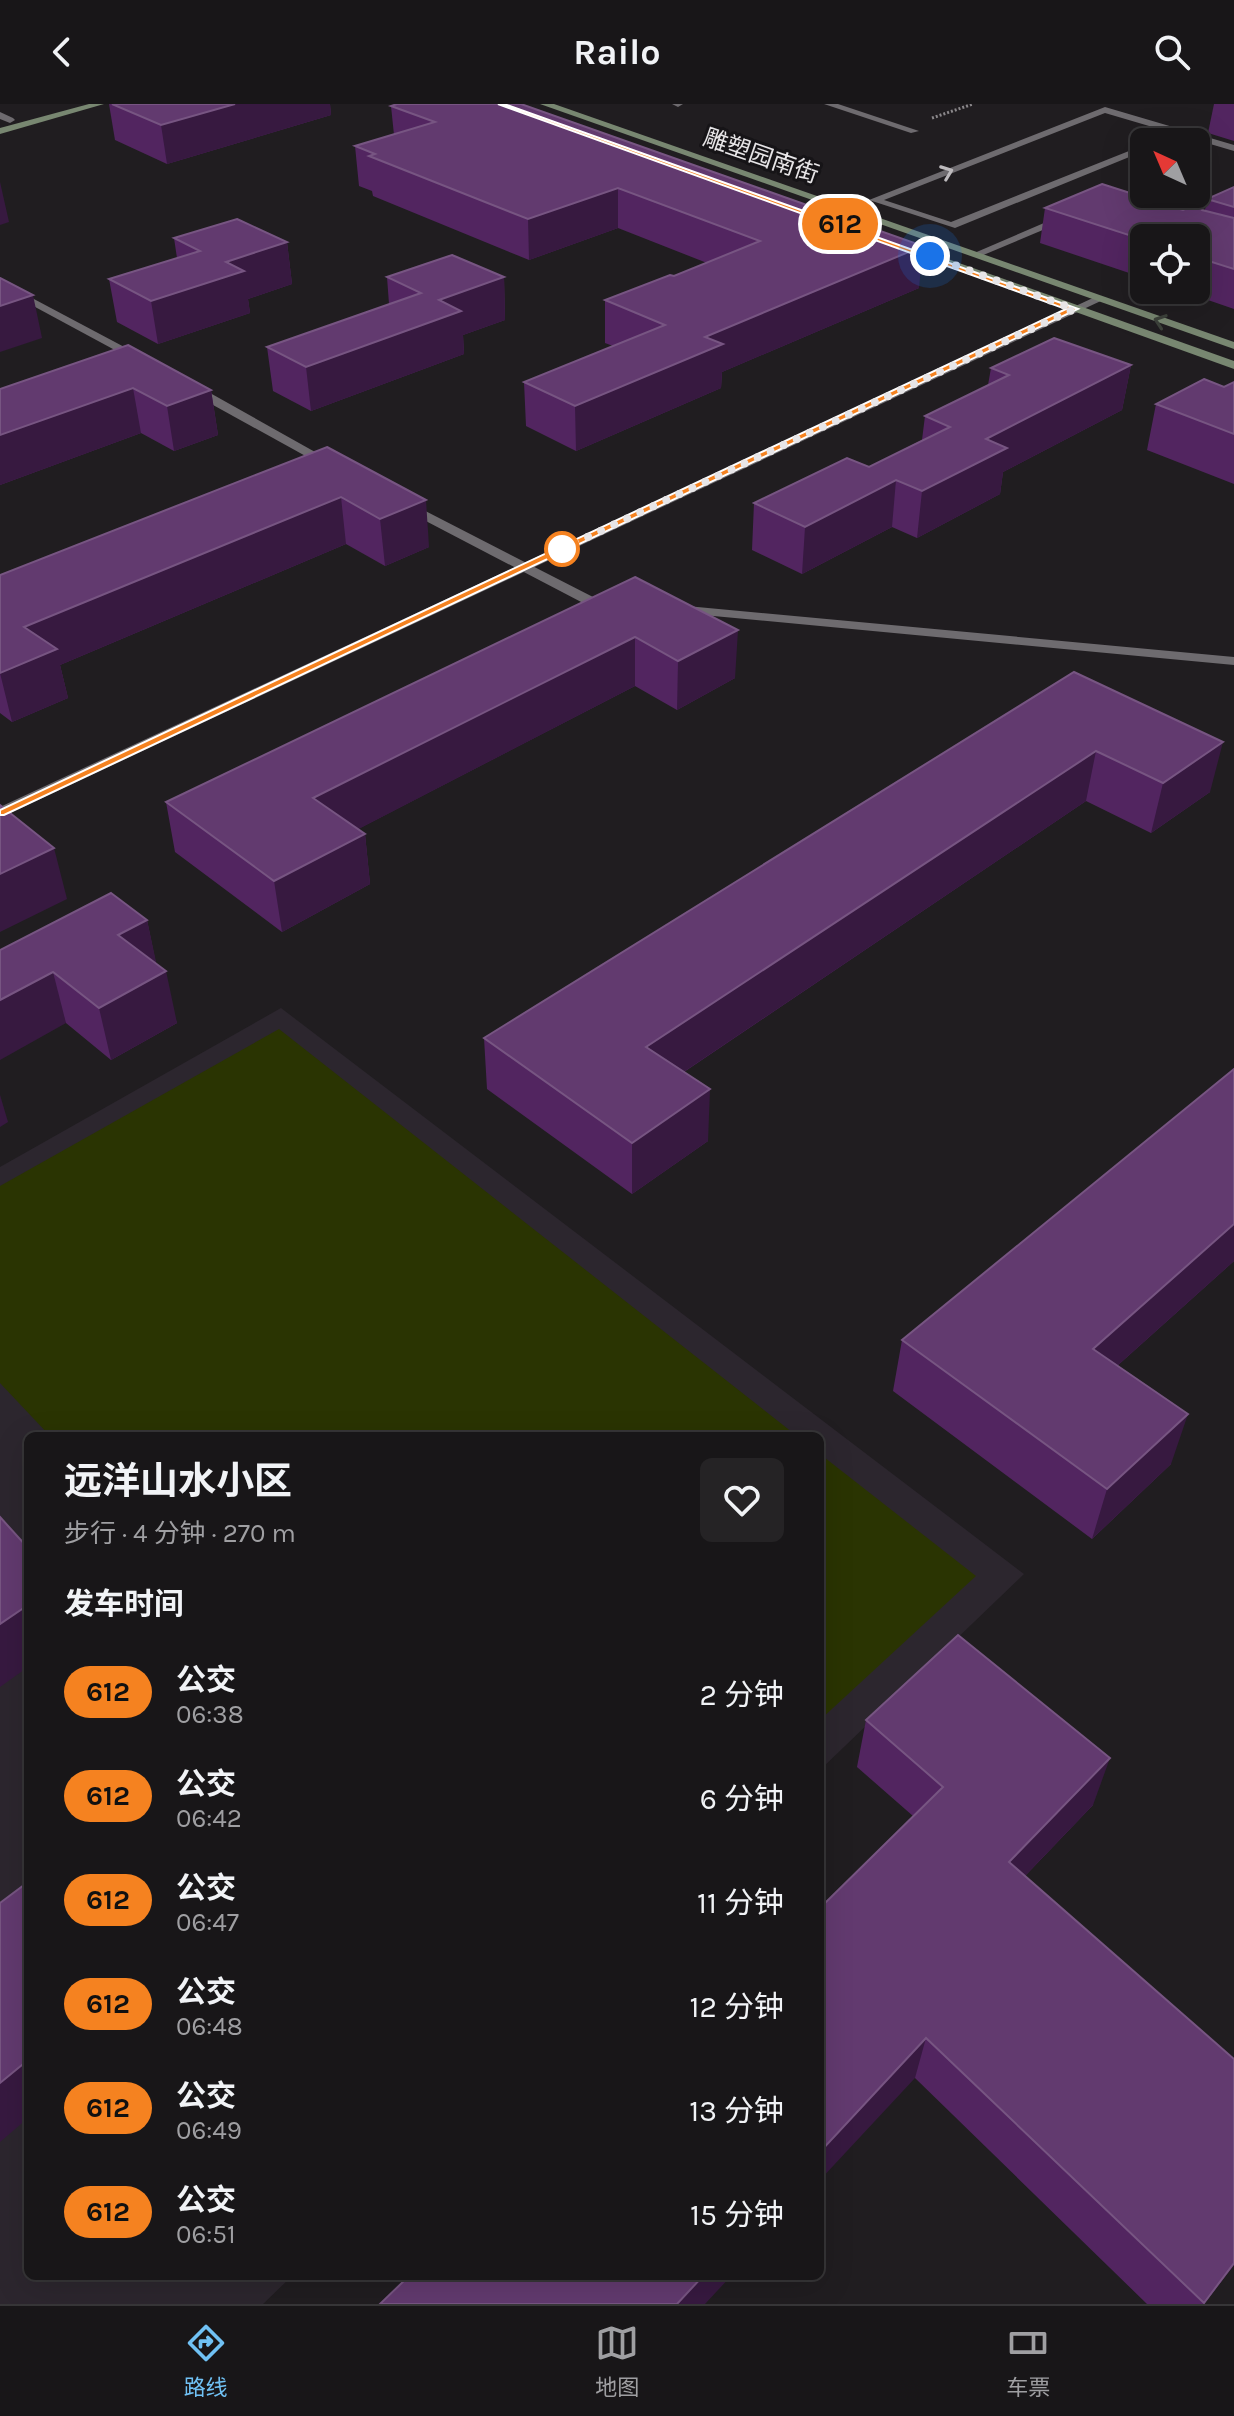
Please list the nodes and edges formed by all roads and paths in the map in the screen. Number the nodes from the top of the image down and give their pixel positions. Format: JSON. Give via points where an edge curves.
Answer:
{"nodes":[{"id":1,"x":68,"y":104,"type":"edge"},
{"id":2,"x":99,"y":104,"type":"edge"},
{"id":3,"x":545,"y":104,"type":"edge"},
{"id":4,"x":829,"y":104,"type":"edge"},
{"id":5,"x":973,"y":104,"type":"edge"},
{"id":6,"x":3,"y":119,"type":"edge"},
{"id":7,"x":903,"y":128,"type":"junction"},
{"id":8,"x":1164,"y":128,"type":"edge"},
{"id":9,"x":0,"y":131,"type":"edge"},
{"id":10,"x":914,"y":131,"type":"dead end"},
{"id":11,"x":1210,"y":141,"type":"edge"},
{"id":12,"x":1234,"y":148,"type":"edge"},
{"id":13,"x":1130,"y":154,"type":"edge"},
{"id":14,"x":1044,"y":188,"type":"junction"},
{"id":15,"x":1079,"y":211,"type":"edge"},
{"id":16,"x":881,"y":239,"type":"edge"},
{"id":17,"x":961,"y":249,"type":"junction"},
{"id":18,"x":977,"y":254,"type":"junction"},
{"id":19,"x":0,"y":284,"type":"edge"},
{"id":20,"x":1099,"y":299,"type":"junction"},
{"id":21,"x":1074,"y":309,"type":"junction"},
{"id":22,"x":1234,"y":346,"type":"edge"},
{"id":23,"x":1234,"y":365,"type":"edge"},
{"id":24,"x":151,"y":366,"type":"edge"},
{"id":25,"x":179,"y":381,"type":"edge"},
{"id":26,"x":344,"y":471,"type":"edge"},
{"id":27,"x":385,"y":493,"type":"edge"},
{"id":28,"x":522,"y":568,"type":"junction"},
{"id":29,"x":621,"y":604,"type":"edge"},
{"id":30,"x":668,"y":608,"type":"edge"},
{"id":31,"x":1234,"y":661,"type":"edge"},
{"id":32,"x":0,"y":813,"type":"edge"}],
"edges":[{"from":1,"to":6,"type":"main road"},
{"from":2,"to":9,"type":"main road"},
{"from":3,"to":17,"type":"main road","name":"雕塑园南街"},
{"from":4,"to":7,"type":"street"},
{"from":5,"to":7,"type":"path"},
{"from":7,"to":10,"type":"street"},
{"from":14,"to":8,"type":"street","one_way":true,"via":[[951,226],[874,200],[1105,110]]},
{"from":11,"to":12,"type":"street"},
{"from":13,"to":14,"type":"street"},
{"from":14,"to":17,"type":"street","via":[[1065,201]]},
{"from":15,"to":18,"type":"street"},
{"from":16,"to":21,"type":"main road"},
{"from":17,"to":18,"type":"main road","name":"雕塑园南街"},
{"from":18,"to":20,"type":"main road","name":"雕塑园南街"},
{"from":19,"to":24,"type":"street"},
{"from":20,"to":21,"type":"street"},
{"from":22,"to":20,"type":"main road","name":"雕塑园南街","one_way":true},
{"from":21,"to":23,"type":"main road"},
{"from":21,"to":28,"type":"street"},
{"from":25,"to":26,"type":"street"},
{"from":27,"to":28,"type":"street"},
{"from":28,"to":29,"type":"street","via":[[590,601]]},
{"from":28,"to":32,"type":"street"},
{"from":30,"to":31,"type":"street"}]}
